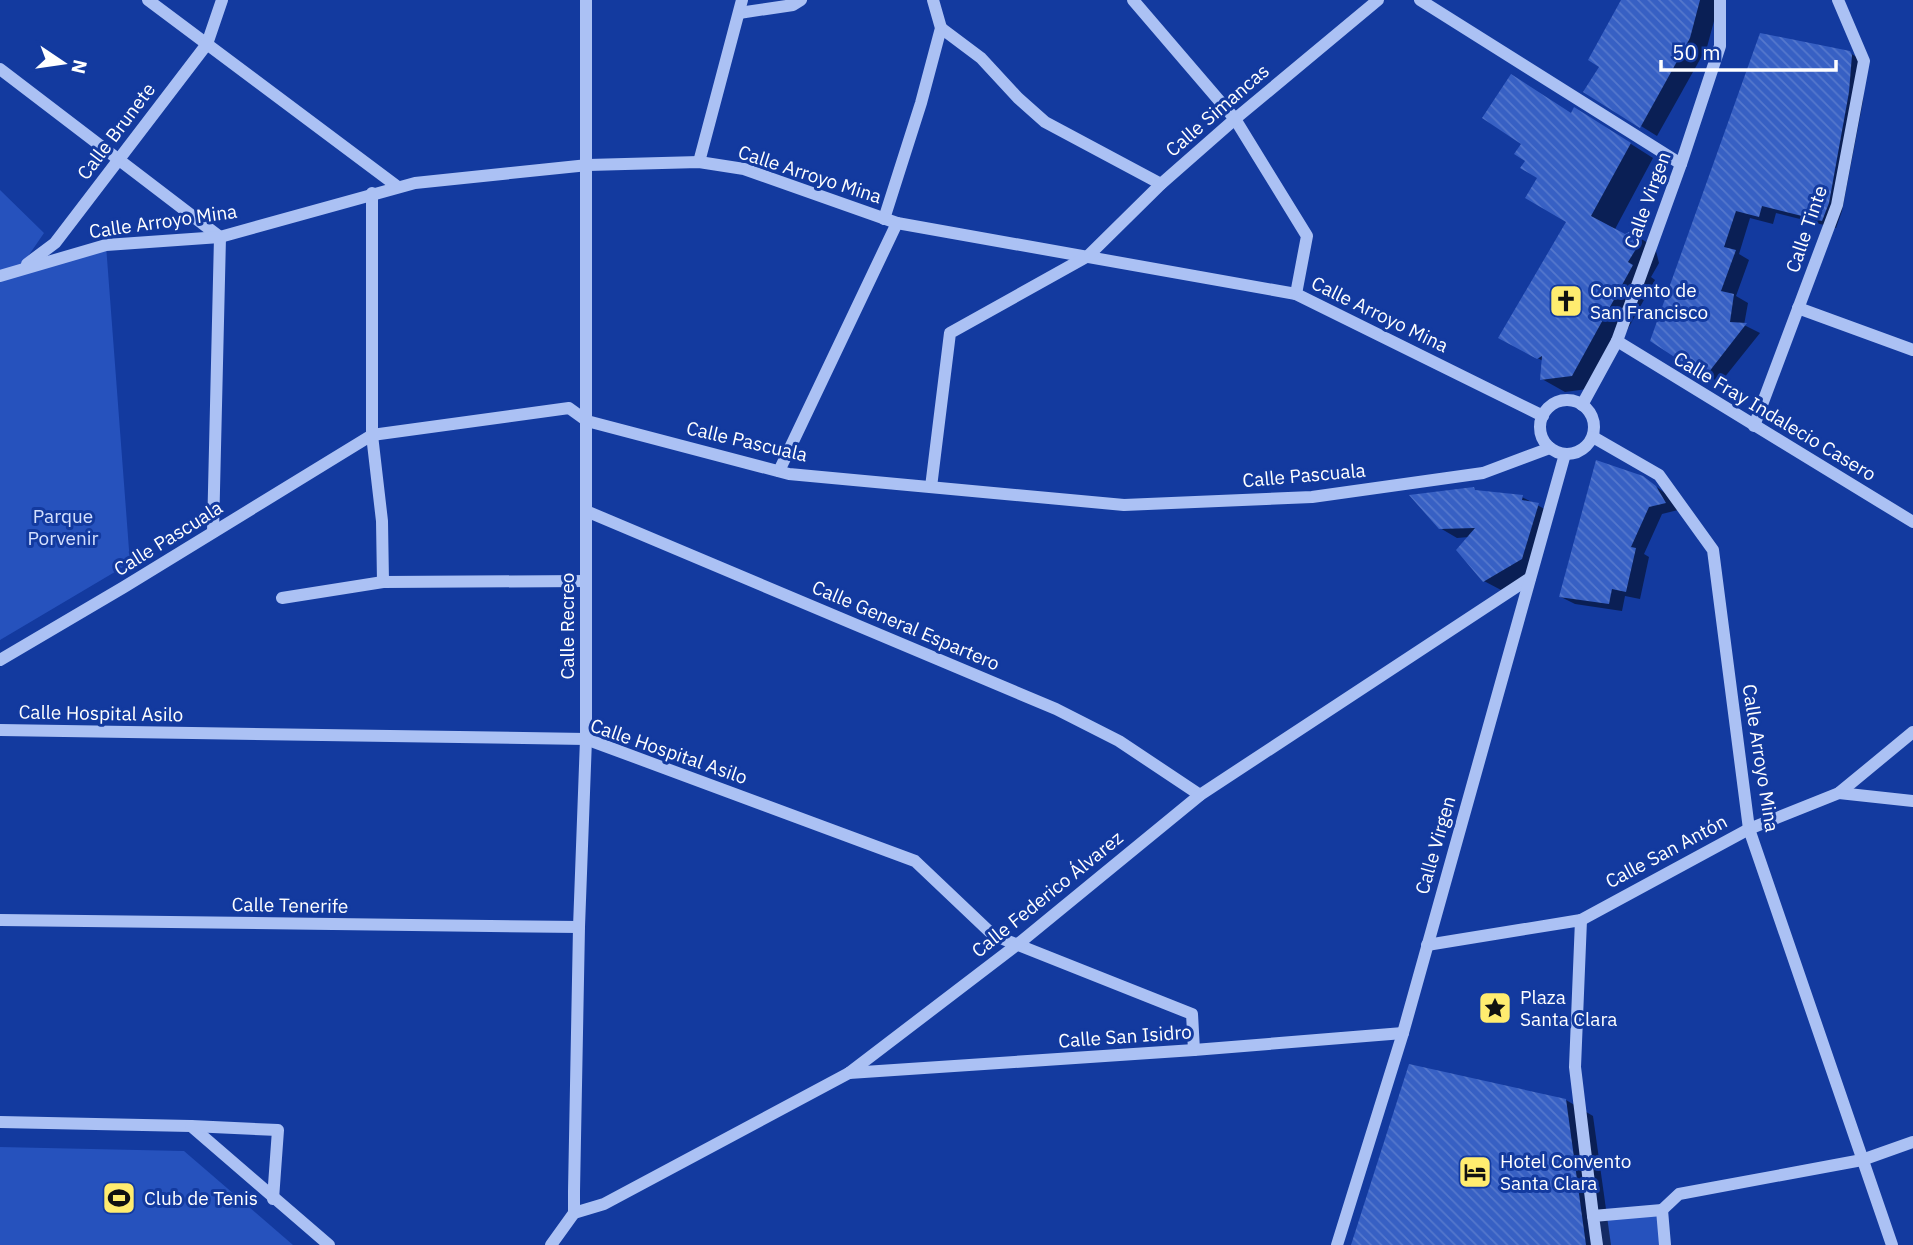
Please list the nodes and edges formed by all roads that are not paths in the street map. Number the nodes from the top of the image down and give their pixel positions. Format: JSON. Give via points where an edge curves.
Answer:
{"nodes":[{"id":1,"x":148,"y":0,"type":"edge"},
{"id":2,"x":222,"y":0,"type":"edge"},
{"id":3,"x":586,"y":0,"type":"edge"},
{"id":4,"x":801,"y":0,"type":"edge"},
{"id":5,"x":933,"y":0,"type":"edge"},
{"id":6,"x":1133,"y":0,"type":"edge"},
{"id":7,"x":1378,"y":0,"type":"edge"},
{"id":8,"x":1420,"y":0,"type":"edge"},
{"id":9,"x":1720,"y":0,"type":"edge"},
{"id":10,"x":1838,"y":0,"type":"edge"},
{"id":11,"x":741,"y":6,"type":"edge"},
{"id":12,"x":942,"y":28,"type":"junction"},
{"id":13,"x":206,"y":44,"type":"junction"},
{"id":14,"x":0,"y":69,"type":"edge"},
{"id":15,"x":1235,"y":119,"type":"junction"},
{"id":16,"x":118,"y":159,"type":"junction"},
{"id":17,"x":699,"y":162,"type":"junction"},
{"id":18,"x":1681,"y":164,"type":"junction"},
{"id":19,"x":588,"y":165,"type":"junction"},
{"id":20,"x":1161,"y":184,"type":"junction"},
{"id":21,"x":398,"y":187,"type":"junction"},
{"id":22,"x":372,"y":193,"type":"junction"},
{"id":23,"x":884,"y":219,"type":"junction"},
{"id":24,"x":897,"y":223,"type":"junction"},
{"id":25,"x":220,"y":237,"type":"junction"},
{"id":26,"x":1088,"y":256,"type":"junction"},
{"id":27,"x":20,"y":269,"type":"junction"},
{"id":28,"x":0,"y":276,"type":"edge"},
{"id":29,"x":1296,"y":294,"type":"junction"},
{"id":30,"x":1798,"y":308,"type":"junction"},
{"id":31,"x":1617,"y":341,"type":"junction"},
{"id":32,"x":1913,"y":349,"type":"edge"},
{"id":33,"x":1582,"y":405,"type":"junction"},
{"id":34,"x":1543,"y":416,"type":"junction"},
{"id":35,"x":587,"y":421,"type":"junction"},
{"id":36,"x":1754,"y":426,"type":"junction"},
{"id":37,"x":372,"y":435,"type":"junction"},
{"id":38,"x":1593,"y":437,"type":"junction"},
{"id":39,"x":1549,"y":448,"type":"junction"},
{"id":40,"x":1565,"y":454,"type":"junction"},
{"id":41,"x":779,"y":471,"type":"junction"},
{"id":42,"x":931,"y":487,"type":"junction"},
{"id":43,"x":586,"y":512,"type":"junction"},
{"id":44,"x":1913,"y":522,"type":"edge"},
{"id":45,"x":213,"y":532,"type":"junction"},
{"id":46,"x":1530,"y":578,"type":"junction"},
{"id":47,"x":586,"y":580,"type":"junction"},
{"id":48,"x":383,"y":582,"type":"junction"},
{"id":49,"x":282,"y":598,"type":"dead end"},
{"id":50,"x":0,"y":660,"type":"edge"},
{"id":51,"x":0,"y":730,"type":"edge"},
{"id":52,"x":1913,"y":732,"type":"edge"},
{"id":53,"x":586,"y":740,"type":"junction"},
{"id":54,"x":1839,"y":793,"type":"junction"},
{"id":55,"x":1200,"y":795,"type":"junction"},
{"id":56,"x":1913,"y":801,"type":"edge"},
{"id":57,"x":1749,"y":829,"type":"junction"},
{"id":58,"x":0,"y":919,"type":"edge"},
{"id":59,"x":1581,"y":920,"type":"junction"},
{"id":60,"x":579,"y":927,"type":"junction"},
{"id":61,"x":1018,"y":944,"type":"junction"},
{"id":62,"x":1427,"y":945,"type":"junction"},
{"id":63,"x":1403,"y":1033,"type":"junction"},
{"id":64,"x":1194,"y":1050,"type":"junction"},
{"id":65,"x":849,"y":1073,"type":"junction"},
{"id":66,"x":0,"y":1122,"type":"edge"},
{"id":67,"x":191,"y":1126,"type":"junction"},
{"id":68,"x":1913,"y":1142,"type":"edge"},
{"id":69,"x":1862,"y":1160,"type":"junction"},
{"id":70,"x":273,"y":1199,"type":"junction"},
{"id":71,"x":1662,"y":1210,"type":"junction"},
{"id":72,"x":574,"y":1213,"type":"junction"},
{"id":73,"x":1593,"y":1216,"type":"junction"},
{"id":74,"x":329,"y":1245,"type":"edge"},
{"id":75,"x":551,"y":1245,"type":"edge"},
{"id":76,"x":1337,"y":1245,"type":"edge"},
{"id":77,"x":1597,"y":1245,"type":"edge"},
{"id":78,"x":1665,"y":1245,"type":"edge"},
{"id":79,"x":1892,"y":1245,"type":"edge"}],
"edges":[{"from":1,"to":13,"type":"street"},
{"from":2,"to":13,"type":"street","name":"Calle Brunete"},
{"from":3,"to":19,"type":"street","name":"Calle Recreo"},
{"from":4,"to":11,"type":"street","via":[[793,5]]},
{"from":5,"to":12,"type":"street"},
{"from":6,"to":15,"type":"street"},
{"from":7,"to":15,"type":"street","name":"Calle Simancas"},
{"from":8,"to":18,"type":"street"},
{"from":9,"to":18,"type":"street","name":"Calle Virgen","via":[[1720,46]]},
{"from":10,"to":30,"type":"street","name":"Calle Tinte","via":[[1864,61],[1838,205]]},
{"from":11,"to":17,"type":"street"},
{"from":12,"to":20,"type":"street","via":[[981,58],[1045,122]]},
{"from":12,"to":23,"type":"street"},
{"from":13,"to":16,"type":"street","name":"Calle Brunete"},
{"from":13,"to":21,"type":"street"},
{"from":14,"to":16,"type":"street"},
{"from":15,"to":20,"type":"street","name":"Calle Simancas"},
{"from":15,"to":29,"type":"street","via":[[1307,236]]},
{"from":16,"to":25,"type":"street"},
{"from":16,"to":27,"type":"street","name":"Calle Brunete","via":[[55,243]]},
{"from":17,"to":19,"type":"street","name":"Calle Arroyo Mina"},
{"from":17,"to":23,"type":"street","name":"Calle Arroyo Mina","via":[[744,169]]},
{"from":18,"to":31,"type":"street","name":"Calle Virgen"},
{"from":19,"to":21,"type":"street","name":"Calle Arroyo Mina"},
{"from":19,"to":35,"type":"street","name":"Calle Recreo"},
{"from":20,"to":26,"type":"street","name":"Calle Simancas"},
{"from":21,"to":22,"type":"street","name":"Calle Arroyo Mina"},
{"from":22,"to":25,"type":"street","name":"Calle Arroyo Mina"},
{"from":22,"to":37,"type":"street"},
{"from":23,"to":24,"type":"street","name":"Calle Arroyo Mina"},
{"from":24,"to":26,"type":"street","name":"Calle Arroyo Mina"},
{"from":24,"to":41,"type":"street"},
{"from":25,"to":27,"type":"street","name":"Calle Arroyo Mina","via":[[106,245]]},
{"from":25,"to":45,"type":"street"},
{"from":26,"to":29,"type":"street","name":"Calle Arroyo Mina"},
{"from":26,"to":42,"type":"street","name":"Calle Simancas","via":[[950,333]]},
{"from":27,"to":28,"type":"street","name":"Calle Arroyo Mina"},
{"from":29,"to":34,"type":"street","name":"Calle Arroyo Mina"},
{"from":30,"to":32,"type":"street"},
{"from":30,"to":36,"type":"street","name":"Calle Tinte"},
{"from":31,"to":33,"type":"street","name":"Calle Virgen"},
{"from":31,"to":36,"type":"street","name":"Calle Fray Indalecio Casero"},
{"from":33,"to":34,"type":"street","via":[[1556,403]]},
{"from":33,"to":38,"type":"street","via":[[1593,419]]},
{"from":34,"to":39,"type":"street","via":[[1541,433]]},
{"from":35,"to":37,"type":"street","name":"Calle Pascuala","via":[[569,408]]},
{"from":35,"to":41,"type":"street","name":"Calle Pascuala"},
{"from":35,"to":43,"type":"street","name":"Calle Recreo"},
{"from":36,"to":44,"type":"street","name":"Calle Fray Indalecio Casero"},
{"from":37,"to":45,"type":"street","name":"Calle Pascuala"},
{"from":37,"to":48,"type":"street","via":[[382,521]]},
{"from":38,"to":40,"type":"street","via":[[1582,450]]},
{"from":38,"to":57,"type":"street","name":"Calle Arroyo Mina","via":[[1659,475],[1713,550]]},
{"from":39,"to":40,"type":"street"},
{"from":39,"to":42,"type":"street","name":"Calle Pascuala","via":[[1483,473],[1312,497],[1124,505]]},
{"from":40,"to":46,"type":"street","name":"Calle Virgen"},
{"from":41,"to":42,"type":"street","name":"Calle Pascuala"},
{"from":43,"to":47,"type":"street","name":"Calle Recreo"},
{"from":43,"to":55,"type":"street","name":"Calle General Espartero","via":[[1056,709],[1119,741]]},
{"from":45,"to":50,"type":"street","name":"Calle Pascuala"},
{"from":46,"to":55,"type":"street","name":"Calle Federico Álvarez"},
{"from":46,"to":62,"type":"street","name":"Calle Virgen"},
{"from":47,"to":48,"type":"street"},
{"from":47,"to":53,"type":"street","name":"Calle Recreo"},
{"from":48,"to":49,"type":"street"},
{"from":51,"to":53,"type":"street","name":"Calle Hospital Asilo"},
{"from":52,"to":54,"type":"street","name":"Calle San Antón"},
{"from":53,"to":60,"type":"street","name":"Calle Recreo"},
{"from":53,"to":61,"type":"street","name":"Calle Hospital Asilo","via":[[915,861],[993,935]]},
{"from":54,"to":56,"type":"street"},
{"from":54,"to":57,"type":"street","name":"Calle San Antón"},
{"from":55,"to":61,"type":"street","name":"Calle Federico Álvarez"},
{"from":57,"to":59,"type":"street","name":"Calle San Antón"},
{"from":57,"to":69,"type":"street","name":"Calle Arroyo Mina"},
{"from":58,"to":60,"type":"street","name":"Calle Tenerife"},
{"from":59,"to":62,"type":"street"},
{"from":59,"to":73,"type":"street","via":[[1575,1067]]},
{"from":60,"to":72,"type":"street","name":"Calle Recreo"},
{"from":61,"to":64,"type":"street","name":"Calle Hospital Asilo","via":[[1192,1014]]},
{"from":61,"to":65,"type":"street","name":"Calle Federico Álvarez"},
{"from":62,"to":63,"type":"street","name":"Calle Virgen"},
{"from":63,"to":64,"type":"street","name":"Calle San Isidro"},
{"from":63,"to":76,"type":"street","name":"Calle Virgen"},
{"from":64,"to":65,"type":"street","name":"Calle San Isidro"},
{"from":65,"to":72,"type":"street","name":"Calle Federico Álvarez","via":[[604,1204]]},
{"from":66,"to":67,"type":"street"},
{"from":67,"to":70,"type":"street"},
{"from":67,"to":70,"type":"street","via":[[278,1130]]},
{"from":68,"to":69,"type":"street"},
{"from":69,"to":71,"type":"street","via":[[1679,1194]]},
{"from":69,"to":79,"type":"street","name":"Calle Arroyo Mina"},
{"from":70,"to":74,"type":"street"},
{"from":71,"to":73,"type":"street"},
{"from":71,"to":78,"type":"street"},
{"from":72,"to":75,"type":"street"},
{"from":73,"to":77,"type":"street"}]}
